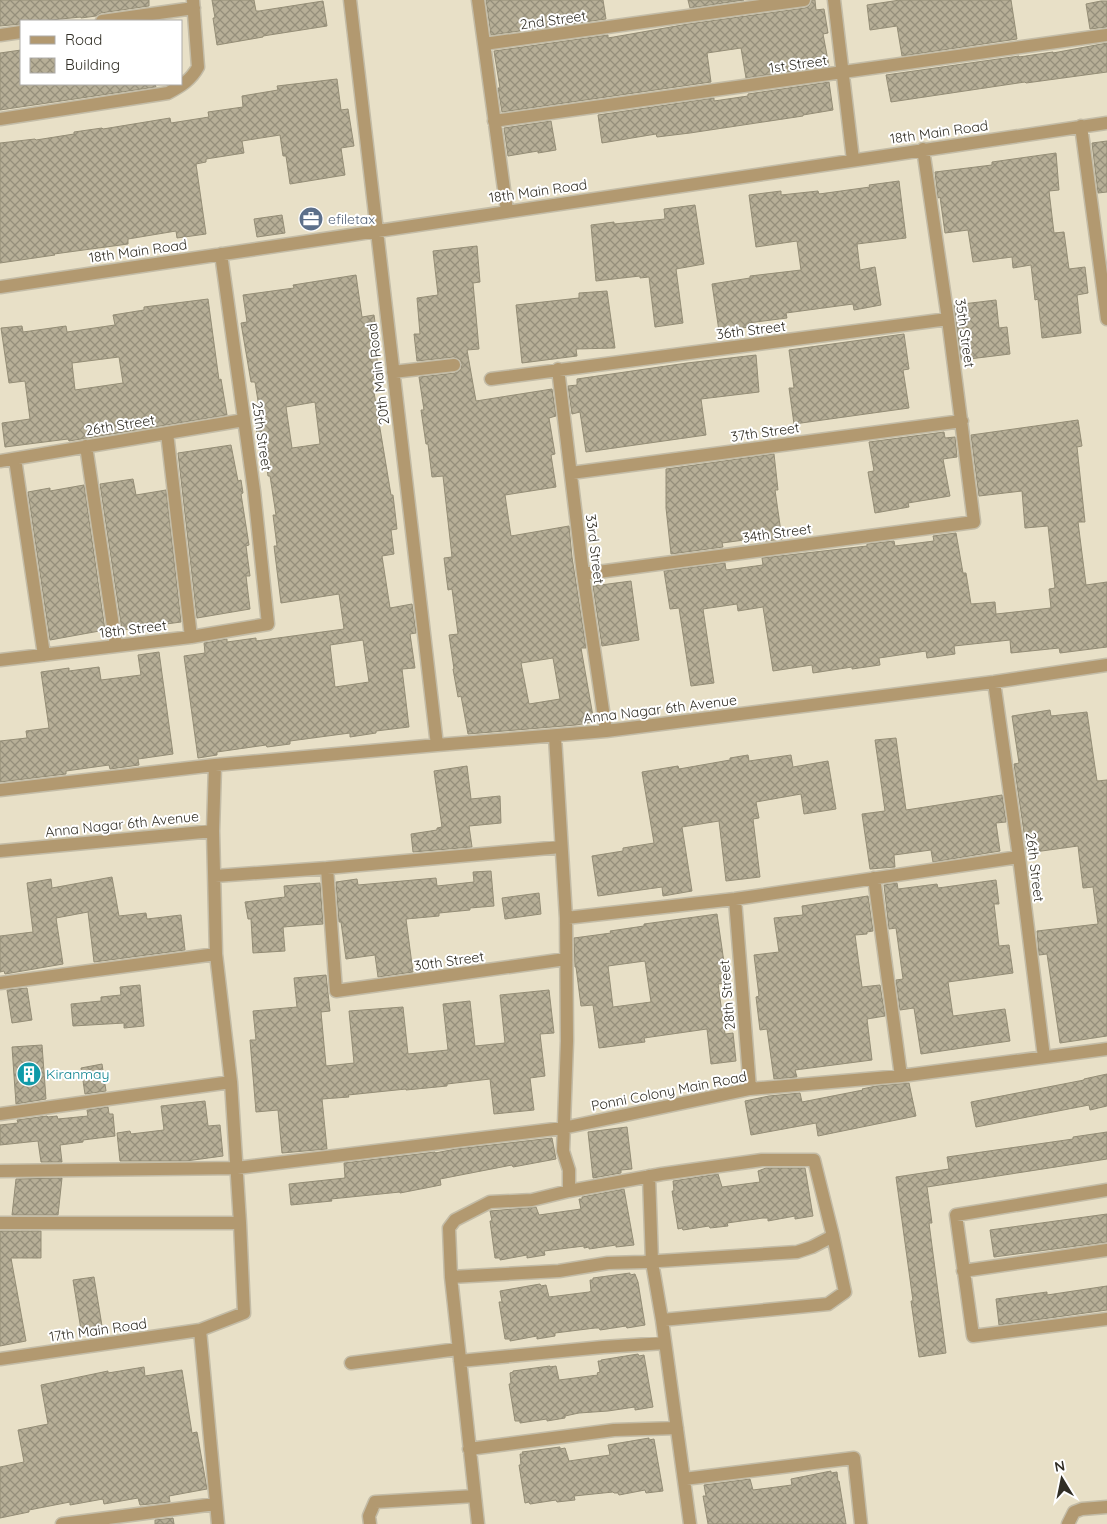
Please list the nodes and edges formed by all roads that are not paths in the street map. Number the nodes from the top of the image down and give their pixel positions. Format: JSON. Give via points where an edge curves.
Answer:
{"nodes":[{"id":1,"x":350,"y":0,"type":"edge"},
{"id":2,"x":478,"y":0,"type":"edge"},
{"id":3,"x":804,"y":0,"type":"edge"},
{"id":4,"x":834,"y":0,"type":"edge"},
{"id":5,"x":193,"y":4,"type":"edge"},
{"id":6,"x":107,"y":20,"type":"edge"},
{"id":7,"x":20,"y":32,"type":"edge"},
{"id":8,"x":1107,"y":35,"type":"edge"},
{"id":9,"x":0,"y":36,"type":"edge"},
{"id":10,"x":484,"y":44,"type":"junction"},
{"id":11,"x":842,"y":73,"type":"junction"},
{"id":12,"x":0,"y":119,"type":"edge"},
{"id":13,"x":494,"y":121,"type":"junction"},
{"id":14,"x":1107,"y":123,"type":"edge"},
{"id":15,"x":1081,"y":126,"type":"junction"},
{"id":16,"x":923,"y":149,"type":"junction"},
{"id":17,"x":853,"y":160,"type":"junction"},
{"id":18,"x":507,"y":211,"type":"junction"},
{"id":19,"x":377,"y":231,"type":"junction"},
{"id":20,"x":221,"y":254,"type":"junction"},
{"id":21,"x":0,"y":287,"type":"edge"},
{"id":22,"x":1107,"y":318,"type":"edge"},
{"id":23,"x":948,"y":320,"type":"junction"},
{"id":24,"x":454,"y":365,"type":"dead end"},
{"id":25,"x":558,"y":369,"type":"junction"},
{"id":26,"x":393,"y":372,"type":"junction"},
{"id":27,"x":492,"y":379,"type":"dead end"},
{"id":28,"x":244,"y":420,"type":"junction"},
{"id":29,"x":962,"y":421,"type":"junction"},
{"id":30,"x":167,"y":433,"type":"junction"},
{"id":31,"x":86,"y":446,"type":"junction"},
{"id":32,"x":15,"y":459,"type":"junction"},
{"id":33,"x":0,"y":461,"type":"edge"},
{"id":34,"x":571,"y":473,"type":"junction"},
{"id":35,"x":974,"y":522,"type":"joint"},
{"id":36,"x":583,"y":574,"type":"junction"},
{"id":37,"x":268,"y":624,"type":"joint"},
{"id":38,"x":191,"y":637,"type":"junction"},
{"id":39,"x":116,"y":646,"type":"junction"},
{"id":40,"x":44,"y":655,"type":"junction"},
{"id":41,"x":0,"y":660,"type":"edge"},
{"id":42,"x":1107,"y":665,"type":"edge"},
{"id":43,"x":994,"y":682,"type":"junction"},
{"id":44,"x":606,"y":731,"type":"junction"},
{"id":45,"x":555,"y":736,"type":"junction"},
{"id":46,"x":437,"y":745,"type":"junction"},
{"id":47,"x":215,"y":765,"type":"junction"},
{"id":48,"x":0,"y":790,"type":"edge"},
{"id":49,"x":213,"y":831,"type":"junction"},
{"id":50,"x":561,"y":847,"type":"junction"},
{"id":51,"x":0,"y":851,"type":"edge"},
{"id":52,"x":1019,"y":857,"type":"junction"},
{"id":53,"x":327,"y":868,"type":"junction"},
{"id":54,"x":215,"y":876,"type":"junction"},
{"id":55,"x":874,"y":878,"type":"junction"},
{"id":56,"x":734,"y":899,"type":"junction"},
{"id":57,"x":566,"y":918,"type":"junction"},
{"id":58,"x":216,"y":954,"type":"junction"},
{"id":59,"x":566,"y":960,"type":"junction"},
{"id":60,"x":0,"y":983,"type":"edge"},
{"id":61,"x":1107,"y":1049,"type":"edge"},
{"id":62,"x":1044,"y":1057,"type":"junction"},
{"id":63,"x":901,"y":1076,"type":"junction"},
{"id":64,"x":231,"y":1082,"type":"junction"},
{"id":65,"x":750,"y":1089,"type":"junction"},
{"id":66,"x":0,"y":1114,"type":"edge"},
{"id":67,"x":563,"y":1128,"type":"junction"},
{"id":68,"x":237,"y":1168,"type":"junction"},
{"id":69,"x":0,"y":1171,"type":"edge"},
{"id":70,"x":649,"y":1176,"type":"junction"},
{"id":71,"x":1107,"y":1190,"type":"edge"},
{"id":72,"x":569,"y":1191,"type":"junction"},
{"id":73,"x":0,"y":1223,"type":"edge"},
{"id":74,"x":240,"y":1223,"type":"junction"},
{"id":75,"x":833,"y":1236,"type":"junction"},
{"id":76,"x":1107,"y":1250,"type":"edge"},
{"id":77,"x":652,"y":1262,"type":"junction"},
{"id":78,"x":963,"y":1271,"type":"junction"},
{"id":79,"x":451,"y":1277,"type":"junction"},
{"id":80,"x":1107,"y":1318,"type":"edge"},
{"id":81,"x":662,"y":1320,"type":"junction"},
{"id":82,"x":200,"y":1330,"type":"junction"},
{"id":83,"x":665,"y":1343,"type":"junction"},
{"id":84,"x":459,"y":1355,"type":"junction"},
{"id":85,"x":0,"y":1360,"type":"edge"},
{"id":86,"x":351,"y":1363,"type":"dead end"},
{"id":87,"x":677,"y":1428,"type":"junction"},
{"id":88,"x":470,"y":1455,"type":"junction"},
{"id":89,"x":684,"y":1479,"type":"junction"},
{"id":90,"x":475,"y":1496,"type":"junction"},
{"id":91,"x":215,"y":1504,"type":"junction"},
{"id":92,"x":1107,"y":1507,"type":"edge"},
{"id":93,"x":144,"y":1519,"type":"edge"},
{"id":94,"x":67,"y":1524,"type":"edge"},
{"id":95,"x":218,"y":1524,"type":"edge"},
{"id":96,"x":370,"y":1524,"type":"edge"},
{"id":97,"x":478,"y":1524,"type":"edge"},
{"id":98,"x":690,"y":1524,"type":"edge"},
{"id":99,"x":861,"y":1524,"type":"edge"},
{"id":100,"x":1068,"y":1524,"type":"edge"}],
"edges":[{"from":1,"to":19,"type":"street","name":"20th Main Road"},
{"from":2,"to":10,"type":"street"},
{"from":3,"to":10,"type":"street","name":"2nd Street"},
{"from":4,"to":11,"type":"street"},
{"from":5,"to":6,"type":"street"},
{"from":5,"to":12,"type":"street","via":[[198,67],[182,85],[168,93]]},
{"from":7,"to":9,"type":"street"},
{"from":8,"to":11,"type":"street","name":"1st Street"},
{"from":10,"to":13,"type":"street"},
{"from":11,"to":13,"type":"street","name":"1st Street"},
{"from":11,"to":17,"type":"street"},
{"from":13,"to":18,"type":"street"},
{"from":14,"to":15,"type":"street","name":"18th Main Road"},
{"from":15,"to":16,"type":"street","name":"18th Main Road"},
{"from":15,"to":22,"type":"street"},
{"from":16,"to":17,"type":"street","name":"18th Main Road"},
{"from":16,"to":23,"type":"street","name":"35th Street"},
{"from":17,"to":18,"type":"street","name":"18th Main Road"},
{"from":18,"to":19,"type":"street","name":"18th Main Road"},
{"from":19,"to":20,"type":"street","name":"18th Main Road"},
{"from":19,"to":26,"type":"street","name":"20th Main Road"},
{"from":20,"to":21,"type":"street","name":"18th Main Road"},
{"from":20,"to":28,"type":"street","name":"25th Street"},
{"from":23,"to":25,"type":"street","name":"36th Street"},
{"from":23,"to":29,"type":"street","name":"35th Street"},
{"from":24,"to":26,"type":"street"},
{"from":25,"to":27,"type":"street","name":"36th Street"},
{"from":25,"to":34,"type":"street","name":"33rd Street"},
{"from":26,"to":46,"type":"street","name":"20th Main Road"},
{"from":28,"to":30,"type":"street","name":"26th Street"},
{"from":28,"to":37,"type":"street","name":"25th Street"},
{"from":29,"to":34,"type":"street","name":"37th Street"},
{"from":29,"to":35,"type":"street","name":"35th Street"},
{"from":30,"to":31,"type":"street","name":"26th Street"},
{"from":30,"to":38,"type":"street"},
{"from":31,"to":32,"type":"street","name":"26th Street"},
{"from":31,"to":39,"type":"street"},
{"from":32,"to":33,"type":"street","name":"26th Street"},
{"from":32,"to":40,"type":"street"},
{"from":34,"to":36,"type":"street","name":"33rd Street"},
{"from":35,"to":36,"type":"street","name":"34th Street"},
{"from":36,"to":44,"type":"street","name":"33rd Street"},
{"from":37,"to":38,"type":"street","name":"18th Street"},
{"from":38,"to":39,"type":"street","name":"18th Street"},
{"from":39,"to":40,"type":"street","name":"18th Street"},
{"from":40,"to":41,"type":"street","name":"18th Street"},
{"from":42,"to":43,"type":"street","name":"Anna Nagar 6th Avenue"},
{"from":43,"to":44,"type":"street","name":"Anna Nagar 6th Avenue"},
{"from":43,"to":52,"type":"street","name":"26th Street"},
{"from":44,"to":45,"type":"street","name":"Anna Nagar 6th Avenue"},
{"from":45,"to":46,"type":"street","name":"Anna Nagar 6th Avenue"},
{"from":45,"to":50,"type":"street"},
{"from":46,"to":47,"type":"street","name":"Anna Nagar 6th Avenue"},
{"from":47,"to":48,"type":"street","name":"Anna Nagar 6th Avenue"},
{"from":47,"to":49,"type":"street","name":"Anna Nagar 6th Avenue"},
{"from":49,"to":51,"type":"street","name":"Anna Nagar 6th Avenue"},
{"from":49,"to":54,"type":"street"},
{"from":50,"to":53,"type":"street"},
{"from":50,"to":57,"type":"street"},
{"from":52,"to":55,"type":"street"},
{"from":52,"to":62,"type":"street","name":"26th Street"},
{"from":53,"to":54,"type":"street"},
{"from":53,"to":59,"type":"street","name":"30th Street","via":[[336,992]]},
{"from":54,"to":58,"type":"street"},
{"from":55,"to":56,"type":"street"},
{"from":55,"to":63,"type":"street"},
{"from":56,"to":57,"type":"street"},
{"from":56,"to":65,"type":"street","name":"28th Street"},
{"from":57,"to":59,"type":"street"},
{"from":58,"to":60,"type":"street"},
{"from":58,"to":64,"type":"street"},
{"from":59,"to":67,"type":"street"},
{"from":61,"to":62,"type":"street","name":"Ponni Colony Main Road"},
{"from":62,"to":63,"type":"street","name":"Ponni Colony Main Road"},
{"from":63,"to":65,"type":"street","name":"Ponni Colony Main Road"},
{"from":64,"to":66,"type":"street"},
{"from":64,"to":68,"type":"street"},
{"from":65,"to":67,"type":"street","name":"Ponni Colony Main Road"},
{"from":67,"to":68,"type":"street","name":"Ponni Colony Main Road"},
{"from":67,"to":72,"type":"street"},
{"from":68,"to":69,"type":"street","name":"Ponni Colony Main Road"},
{"from":68,"to":74,"type":"street"},
{"from":70,"to":72,"type":"street"},
{"from":70,"to":75,"type":"street","via":[[762,1160],[814,1160]]},
{"from":70,"to":77,"type":"street"},
{"from":71,"to":78,"type":"street","via":[[956,1215]]},
{"from":72,"to":79,"type":"street","via":[[532,1200],[490,1202],[454,1220],[449,1228]]},
{"from":73,"to":74,"type":"street"},
{"from":74,"to":82,"type":"street","name":"17th Main Road","via":[[244,1312]]},
{"from":75,"to":77,"type":"street","via":[[797,1252]]},
{"from":75,"to":81,"type":"street","via":[[845,1292],[828,1304]]},
{"from":76,"to":78,"type":"street"},
{"from":77,"to":79,"type":"street"},
{"from":77,"to":81,"type":"street"},
{"from":78,"to":80,"type":"street","via":[[973,1336]]},
{"from":79,"to":84,"type":"street"},
{"from":81,"to":83,"type":"street"},
{"from":82,"to":85,"type":"street","name":"17th Main Road"},
{"from":82,"to":91,"type":"street"},
{"from":83,"to":84,"type":"street"},
{"from":83,"to":87,"type":"street"},
{"from":84,"to":86,"type":"street"},
{"from":84,"to":88,"type":"street"},
{"from":87,"to":88,"type":"street","via":[[614,1430]]},
{"from":87,"to":89,"type":"street"},
{"from":88,"to":90,"type":"street"},
{"from":89,"to":98,"type":"street"},
{"from":89,"to":99,"type":"street","via":[[854,1458]]},
{"from":90,"to":96,"type":"street","via":[[375,1502],[369,1516]]},
{"from":90,"to":97,"type":"street"},
{"from":91,"to":93,"type":"street"},
{"from":91,"to":95,"type":"street"},
{"from":92,"to":100,"type":"street","via":[[1074,1512]]},
{"from":93,"to":94,"type":"street"}]}
